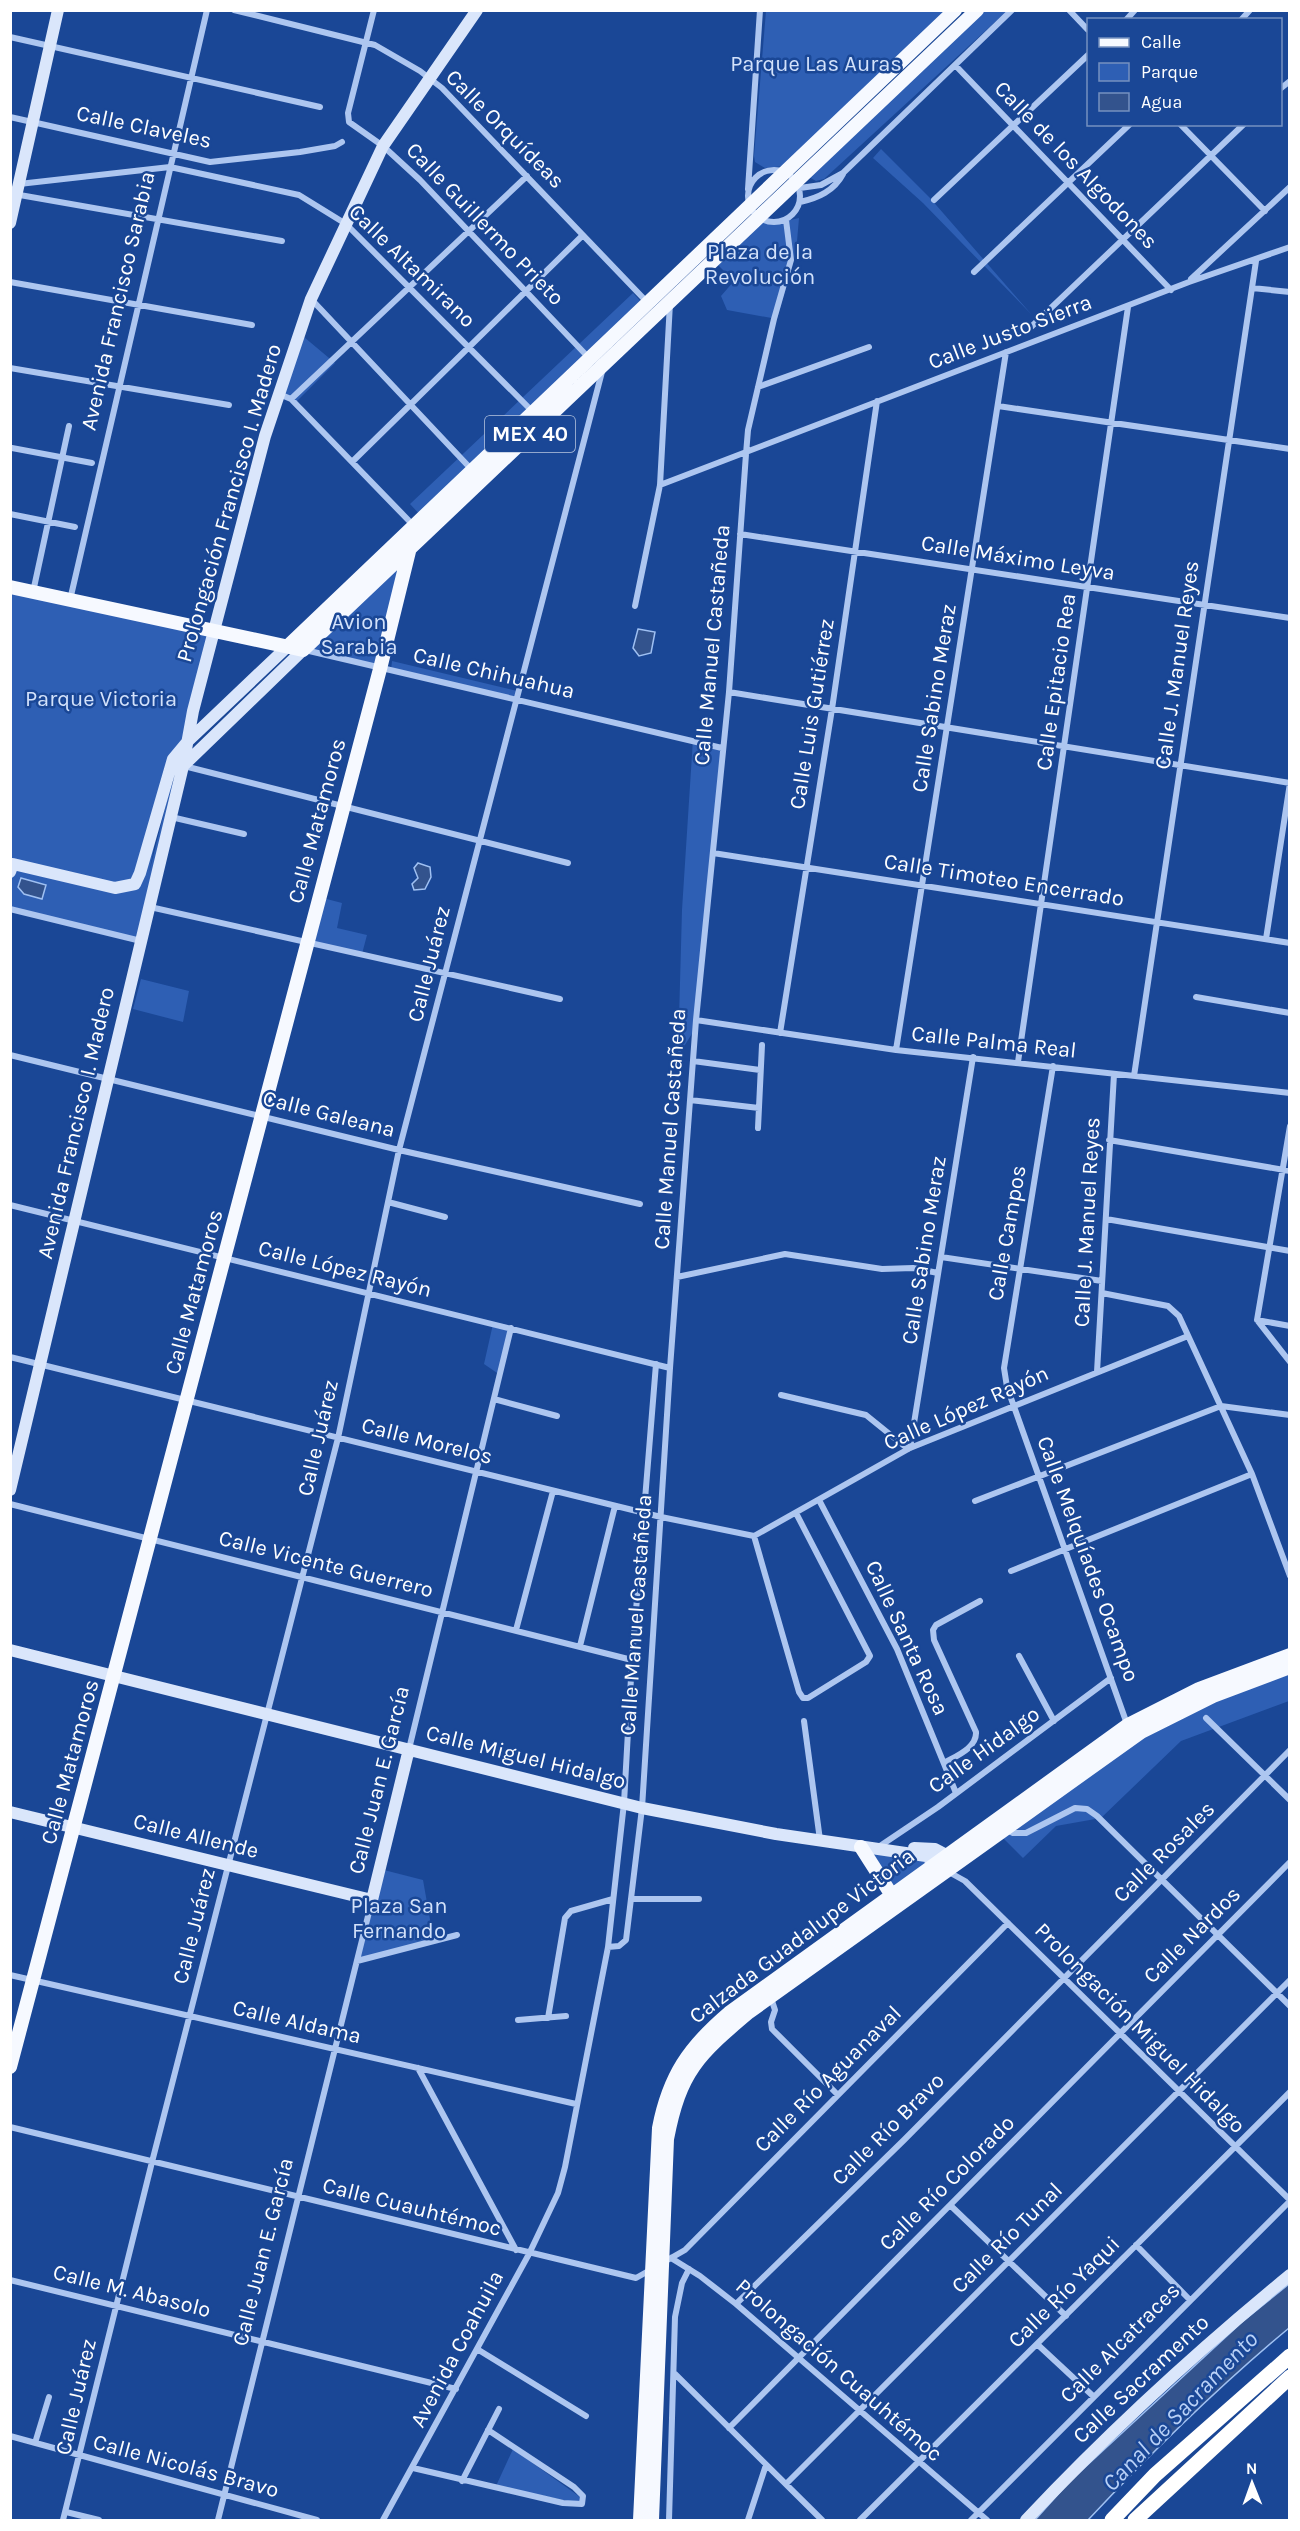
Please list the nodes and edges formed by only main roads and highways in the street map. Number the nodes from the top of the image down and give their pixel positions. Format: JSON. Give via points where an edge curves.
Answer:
{"nodes":[{"id":1,"x":58,"y":10,"type":"edge"},
{"id":2,"x":477,"y":10,"type":"edge"},
{"id":3,"x":955,"y":10,"type":"edge"},
{"id":4,"x":977,"y":10,"type":"edge"},
{"id":5,"x":794,"y":181,"type":"junction"},
{"id":6,"x":16,"y":191,"type":"edge"},
{"id":7,"x":754,"y":213,"type":"junction"},
{"id":8,"x":10,"y":223,"type":"edge"},
{"id":9,"x":415,"y":527,"type":"junction"},
{"id":10,"x":411,"y":548,"type":"junction"},
{"id":11,"x":10,"y":587,"type":"edge"},
{"id":12,"x":321,"y":618,"type":"junction"},
{"id":13,"x":213,"y":630,"type":"junction"},
{"id":14,"x":262,"y":640,"type":"junction"},
{"id":15,"x":288,"y":646,"type":"junction"},
{"id":16,"x":303,"y":650,"type":"junction"},
{"id":17,"x":188,"y":741,"type":"junction"},
{"id":18,"x":178,"y":763,"type":"junction"},
{"id":19,"x":11,"y":866,"type":"edge"},
{"id":20,"x":10,"y":1490,"type":"edge"},
{"id":21,"x":10,"y":1650,"type":"edge"},
{"id":22,"x":1290,"y":1655,"type":"edge"},
{"id":23,"x":1290,"y":1667,"type":"edge"},
{"id":24,"x":115,"y":1676,"type":"junction"},
{"id":25,"x":409,"y":1749,"type":"junction"},
{"id":26,"x":10,"y":1812,"type":"edge"},
{"id":27,"x":74,"y":1828,"type":"junction"},
{"id":28,"x":861,"y":1847,"type":"junction"},
{"id":29,"x":947,"y":1862,"type":"junction"},
{"id":30,"x":891,"y":1894,"type":"junction"},
{"id":31,"x":372,"y":1900,"type":"joint"},
{"id":32,"x":10,"y":2067,"type":"edge"},
{"id":33,"x":662,"y":2263,"type":"junction"},
{"id":34,"x":1290,"y":2274,"type":"edge"},
{"id":35,"x":1290,"y":2356,"type":"edge"},
{"id":36,"x":1290,"y":2377,"type":"edge"},
{"id":37,"x":640,"y":2520,"type":"edge"},
{"id":38,"x":652,"y":2520,"type":"edge"},
{"id":39,"x":1026,"y":2520,"type":"edge"},
{"id":40,"x":1112,"y":2520,"type":"edge"},
{"id":41,"x":1135,"y":2520,"type":"edge"}],
"edges":[{"from":1,"to":6,"type":"main road"},
{"from":2,"to":13,"type":"main road","name":"Prolongación Francisco I. Madero","via":[[383,146],[311,299],[279,394]]},
{"from":3,"to":5,"type":"main road","number":"MEX 40"},
{"from":4,"to":5,"type":"main road","number":"MEX 40"},
{"from":5,"to":7,"type":"main road","number":"MEX 40"},
{"from":6,"to":8,"type":"main road"},
{"from":7,"to":9,"type":"main road","number":"MEX 40","via":[[649,304]]},
{"from":7,"to":10,"type":"main road","number":"MEX 40","via":[[670,301]]},
{"from":9,"to":10,"type":"main road","name":"Calle Matamoros"},
{"from":9,"to":12,"type":"main road","number":"MEX 40"},
{"from":10,"to":16,"type":"main road","number":"MEX 40"},
{"from":10,"to":24,"type":"main road","name":"Calle Matamoros"},
{"from":11,"to":13,"type":"main road","name":"Calle Chihuahua"},
{"from":12,"to":14,"type":"main road","via":[[291,636]]},
{"from":12,"to":15,"type":"main road","number":"MEX 40"},
{"from":13,"to":14,"type":"main road","name":"Calle Chihuahua"},
{"from":13,"to":17,"type":"main road","name":"Prolongación Francisco I. Madero"},
{"from":14,"to":15,"type":"main road","name":"Calle Chihuahua"},
{"from":15,"to":16,"type":"main road","name":"Calle Chihuahua"},
{"from":15,"to":17,"type":"main road","number":"MEX 40"},
{"from":16,"to":18,"type":"main road","number":"MEX 40"},
{"from":17,"to":18,"type":"main road","number":"MEX 40"},
{"from":18,"to":19,"type":"main road","number":"MEX 40","via":[[135,884],[115,888]]},
{"from":18,"to":20,"type":"main road","name":"Avenida Francisco I. Madero","number":"MEX 40","via":[[171,817]]},
{"from":21,"to":24,"type":"main road","name":"Calle Miguel Hidalgo"},
{"from":22,"to":29,"type":"main road","name":"Calzada Guadalupe Victoria","via":[[1198,1689],[1128,1725]]},
{"from":23,"to":29,"type":"main road","name":"Calzada Guadalupe Victoria","via":[[1164,1719]]},
{"from":24,"to":25,"type":"main road","name":"Calle Miguel Hidalgo"},
{"from":24,"to":27,"type":"main road","name":"Calle Matamoros"},
{"from":25,"to":28,"type":"main road","name":"Calle Miguel Hidalgo","via":[[642,1808]]},
{"from":25,"to":31,"type":"main road","name":"Calle Juan E. García"},
{"from":26,"to":27,"type":"main road","name":"Calle Allende"},
{"from":27,"to":31,"type":"main road","name":"Calle Allende"},
{"from":27,"to":32,"type":"main road","name":"Calle Matamoros"},
{"from":28,"to":29,"type":"main road","name":"Calle Miguel Hidalgo","via":[[935,1849]]},
{"from":28,"to":30,"type":"main road"},
{"from":29,"to":30,"type":"main road","name":"Calzada Guadalupe Victoria"},
{"from":29,"to":33,"type":"main road","name":"Calzada Guadalupe Victoria","via":[[704,2050],[680,2089],[668,2139]]},
{"from":30,"to":33,"type":"main road","name":"Calzada Guadalupe Victoria","via":[[729,2013],[684,2059],[670,2087],[659,2128]]},
{"from":33,"to":37,"type":"main road","name":"Calzada Guadalupe Victoria"},
{"from":33,"to":38,"type":"main road","name":"Calzada Guadalupe Victoria"},
{"from":34,"to":39,"type":"main road","name":"Calle Sacramento","via":[[1188,2362]]},
{"from":35,"to":40,"type":"highway","via":[[1155,2475]]},
{"from":36,"to":41,"type":"highway"}]}
